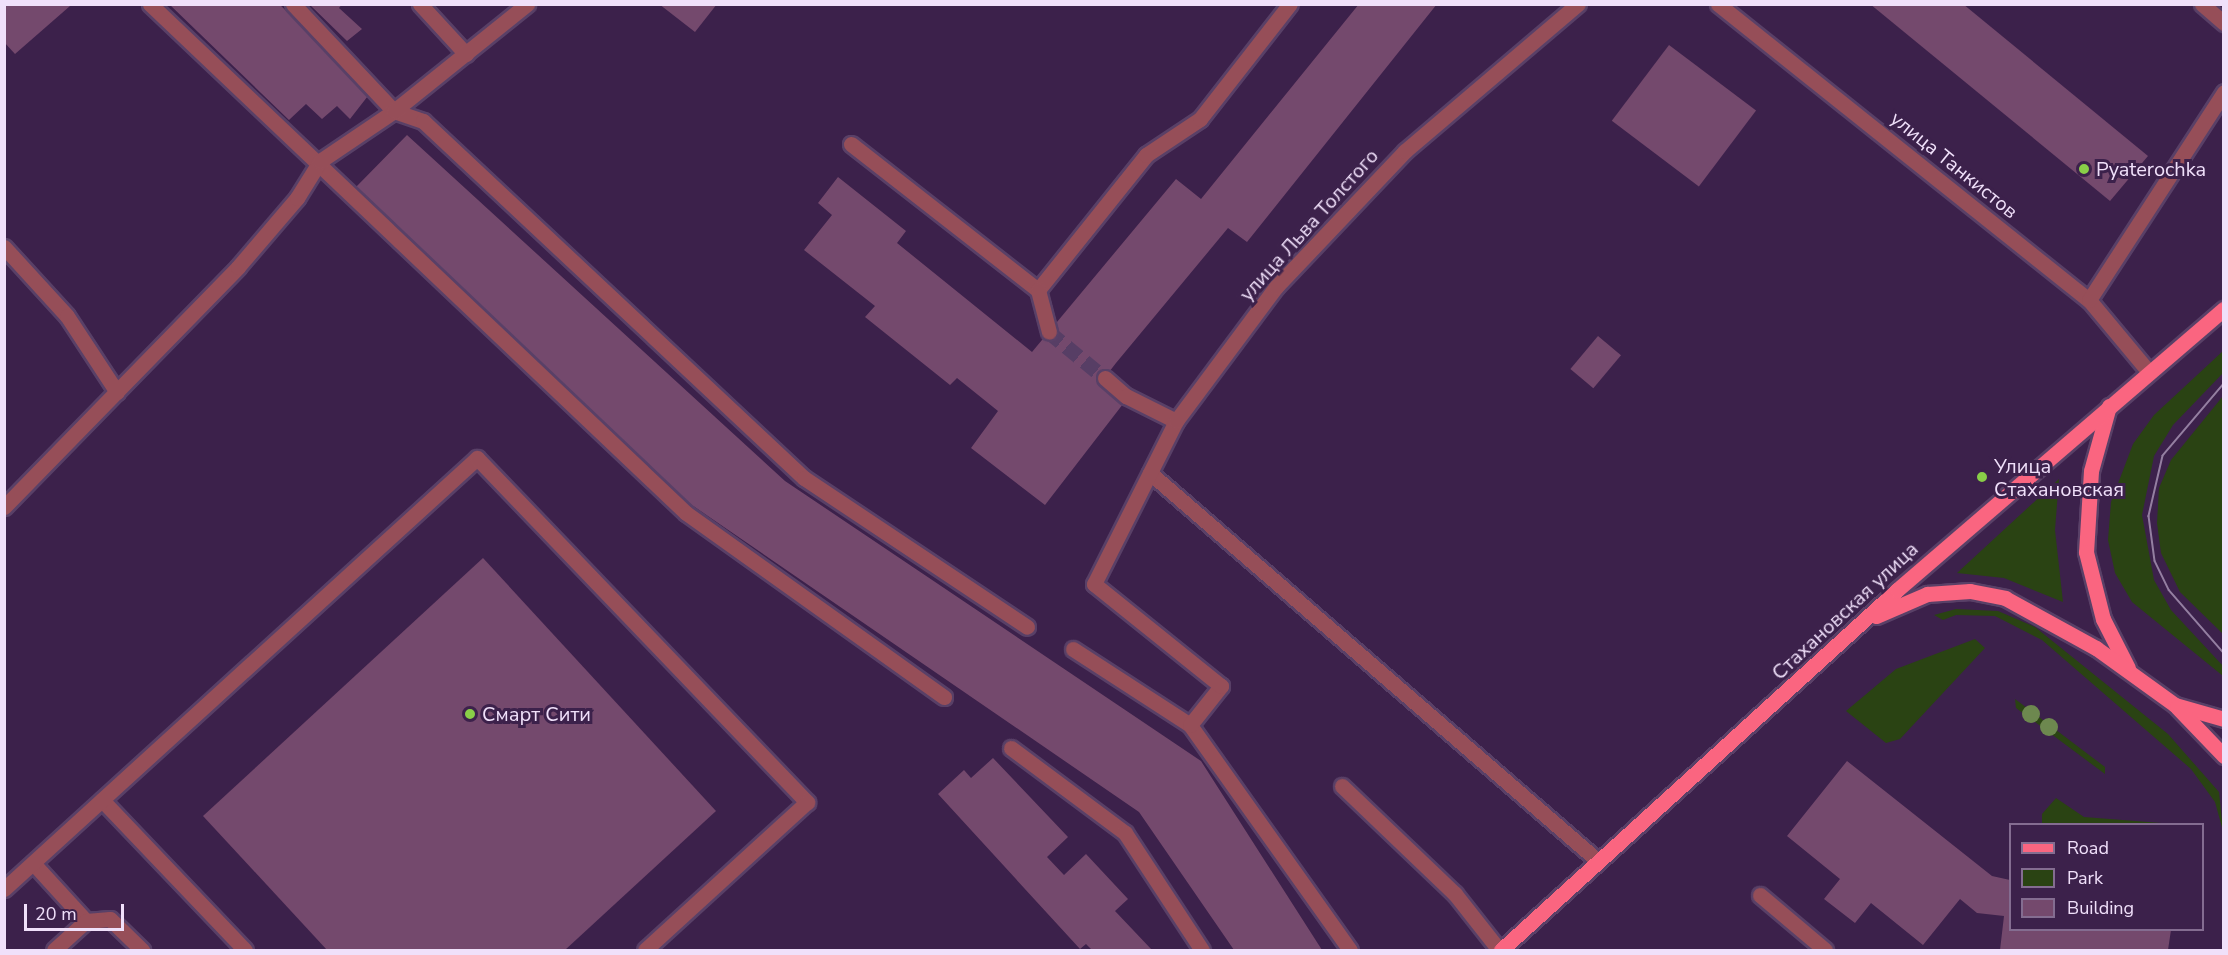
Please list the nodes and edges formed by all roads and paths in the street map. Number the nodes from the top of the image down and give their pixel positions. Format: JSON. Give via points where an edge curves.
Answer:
{"nodes":[{"id":1,"x":150,"y":4,"type":"edge"},
{"id":2,"x":292,"y":4,"type":"edge"},
{"id":3,"x":420,"y":4,"type":"edge"},
{"id":4,"x":527,"y":4,"type":"edge"},
{"id":5,"x":1290,"y":4,"type":"edge"},
{"id":6,"x":1578,"y":4,"type":"edge"},
{"id":7,"x":1718,"y":4,"type":"edge"},
{"id":8,"x":2202,"y":4,"type":"edge"},
{"id":9,"x":2223,"y":23,"type":"edge"},
{"id":10,"x":466,"y":54,"type":"junction"},
{"id":11,"x":2223,"y":92,"type":"edge"},
{"id":12,"x":394,"y":111,"type":"junction"},
{"id":13,"x":851,"y":144,"type":"dead end"},
{"id":14,"x":320,"y":161,"type":"junction"},
{"id":15,"x":4,"y":247,"type":"edge"},
{"id":16,"x":1038,"y":290,"type":"junction"},
{"id":17,"x":2090,"y":300,"type":"junction"},
{"id":18,"x":2223,"y":309,"type":"edge"},
{"id":19,"x":1049,"y":332,"type":"tunnel mouth"},
{"id":20,"x":2149,"y":372,"type":"junction"},
{"id":21,"x":1105,"y":378,"type":"tunnel mouth"},
{"id":22,"x":117,"y":392,"type":"junction"},
{"id":23,"x":2109,"y":406,"type":"junction"},
{"id":24,"x":1176,"y":421,"type":"junction"},
{"id":25,"x":1150,"y":473,"type":"junction"},
{"id":26,"x":4,"y":507,"type":"edge"},
{"id":27,"x":1027,"y":627,"type":"dead end"},
{"id":28,"x":1851,"y":632,"type":"junction"},
{"id":29,"x":1073,"y":649,"type":"dead end"},
{"id":30,"x":2129,"y":670,"type":"junction"},
{"id":31,"x":944,"y":697,"type":"dead end"},
{"id":32,"x":2175,"y":705,"type":"junction"},
{"id":33,"x":2223,"y":719,"type":"edge"},
{"id":34,"x":1190,"y":725,"type":"junction"},
{"id":35,"x":1011,"y":748,"type":"dead end"},
{"id":36,"x":2223,"y":756,"type":"edge"},
{"id":37,"x":1342,"y":786,"type":"dead end"},
{"id":38,"x":102,"y":800,"type":"junction"},
{"id":39,"x":37,"y":860,"type":"junction"},
{"id":40,"x":1598,"y":861,"type":"junction"},
{"id":41,"x":4,"y":890,"type":"edge"},
{"id":42,"x":1760,"y":895,"type":"dead end"},
{"id":43,"x":86,"y":921,"type":"junction"},
{"id":44,"x":54,"y":951,"type":"edge"},
{"id":45,"x":142,"y":951,"type":"edge"},
{"id":46,"x":245,"y":951,"type":"edge"},
{"id":47,"x":645,"y":951,"type":"edge"},
{"id":48,"x":1202,"y":951,"type":"edge"},
{"id":49,"x":1350,"y":951,"type":"edge"},
{"id":50,"x":1500,"y":951,"type":"edge"},
{"id":51,"x":1825,"y":951,"type":"edge"}],
"edges":[{"from":1,"to":14,"type":"street"},
{"from":2,"to":12,"type":"street"},
{"from":3,"to":10,"type":"street"},
{"from":4,"to":10,"type":"street"},
{"from":5,"to":16,"type":"street","via":[[1200,119],[1146,155]]},
{"from":6,"to":24,"type":"street","name":"улица Льва Толстого","via":[[1405,151],[1276,287]]},
{"from":7,"to":17,"type":"street","name":"улица Танкистов"},
{"from":8,"to":9,"type":"street"},
{"from":10,"to":12,"type":"street"},
{"from":11,"to":17,"type":"street"},
{"from":12,"to":14,"type":"street"},
{"from":12,"to":27,"type":"street","via":[[423,121],[804,478]]},
{"from":13,"to":16,"type":"street"},
{"from":14,"to":22,"type":"street","via":[[244,261]]},
{"from":14,"to":31,"type":"street","via":[[686,513]]},
{"from":15,"to":22,"type":"street","via":[[67,316]]},
{"from":16,"to":19,"type":"street"},
{"from":17,"to":20,"type":"street","name":"улица Танкистов"},
{"from":18,"to":20,"type":"main road","name":"Стахановская улица"},
{"from":20,"to":23,"type":"main road","name":"Стахановская улица"},
{"from":21,"to":24,"type":"street","via":[[1126,396]]},
{"from":22,"to":26,"type":"street"},
{"from":23,"to":28,"type":"main road","name":"Стахановская улица"},
{"from":23,"to":30,"type":"main road","via":[[2091,471],[2086,552],[2103,620]]},
{"from":24,"to":25,"type":"street","name":"улица Льва Толстого"},
{"from":25,"to":34,"type":"street","name":"улица Льва Толстого","via":[[1094,584],[1221,686]]},
{"from":25,"to":40,"type":"street"},
{"from":28,"to":30,"type":"main road","via":[[1906,600],[1978,592],[2022,606]]},
{"from":28,"to":40,"type":"main road","name":"Стахановская улица"},
{"from":29,"to":34,"type":"street"},
{"from":30,"to":32,"type":"main road"},
{"from":32,"to":33,"type":"main road"},
{"from":32,"to":36,"type":"main road"},
{"from":34,"to":49,"type":"street"},
{"from":35,"to":48,"type":"street","via":[[1125,833]]},
{"from":37,"to":50,"type":"street","via":[[1455,894]]},
{"from":38,"to":39,"type":"street"},
{"from":38,"to":46,"type":"street"},
{"from":38,"to":47,"type":"street","via":[[477,458],[807,802]]},
{"from":39,"to":41,"type":"street"},
{"from":39,"to":43,"type":"street"},
{"from":40,"to":50,"type":"main road","name":"Стахановская улица"},
{"from":42,"to":51,"type":"street"},
{"from":43,"to":44,"type":"street"},
{"from":43,"to":45,"type":"street","via":[[110,919]]}]}
